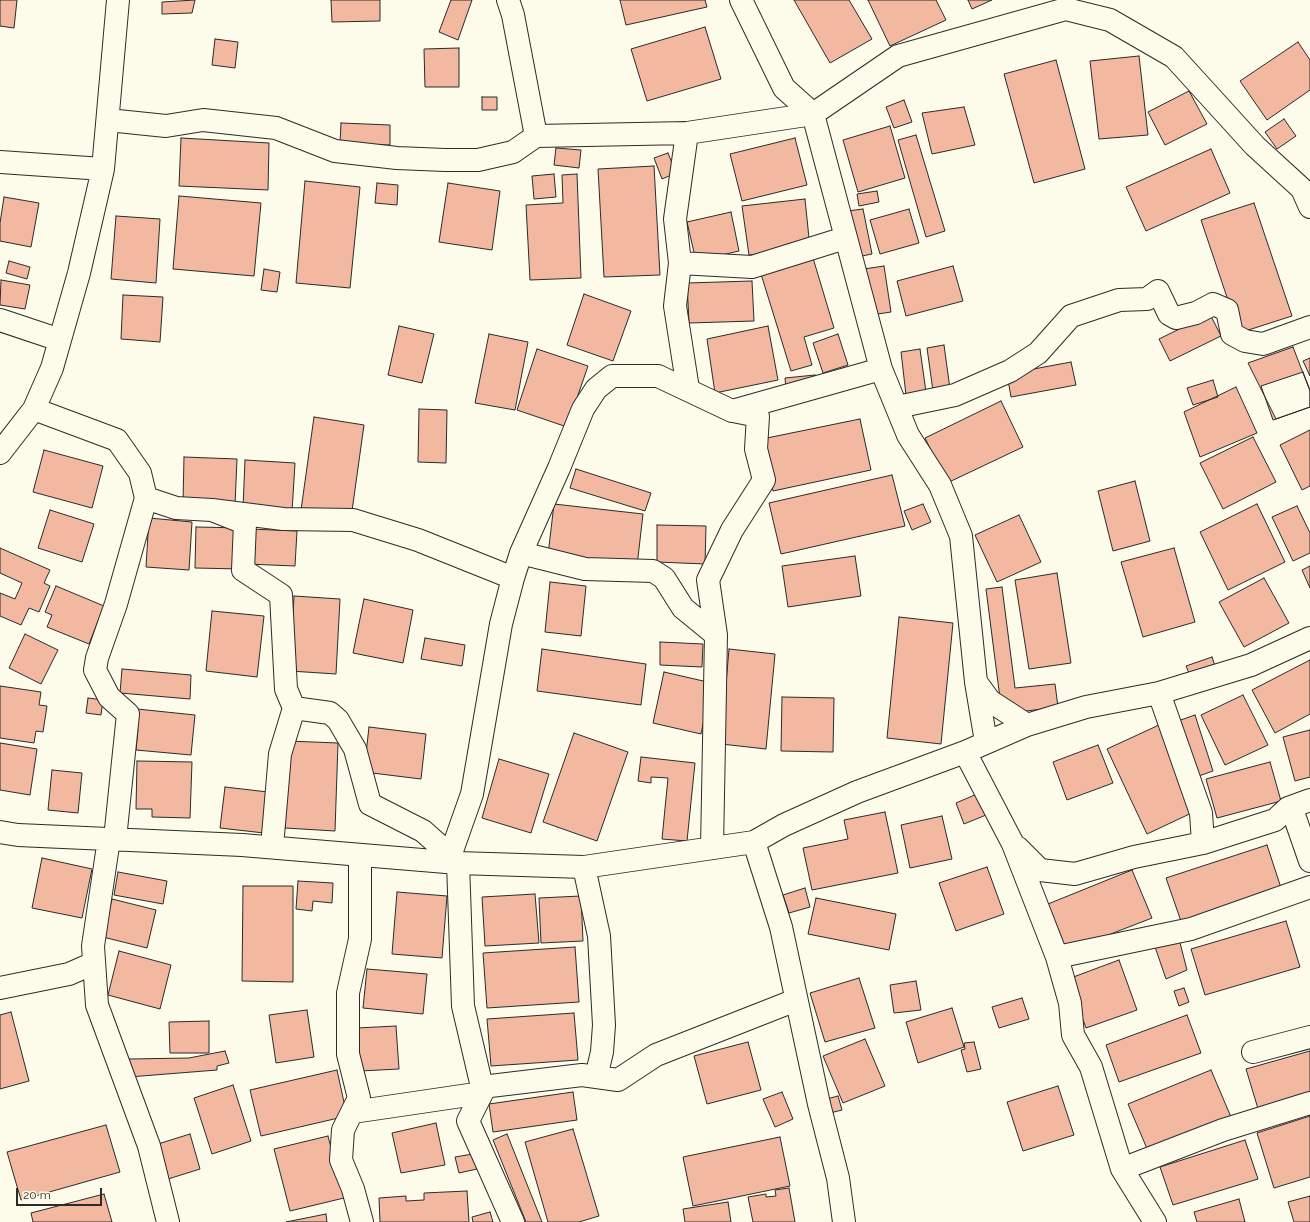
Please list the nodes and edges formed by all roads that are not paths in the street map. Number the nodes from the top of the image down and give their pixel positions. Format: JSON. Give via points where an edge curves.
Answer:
{"nodes":[{"id":1,"x":118,"y":0,"type":"edge"},
{"id":2,"x":508,"y":0,"type":"edge"},
{"id":3,"x":741,"y":0,"type":"edge"},
{"id":4,"x":813,"y":114,"type":"junction"},
{"id":5,"x":108,"y":120,"type":"junction"},
{"id":6,"x":687,"y":133,"type":"junction"},
{"id":7,"x":536,"y":136,"type":"junction"},
{"id":8,"x":0,"y":162,"type":"edge"},
{"id":9,"x":102,"y":169,"type":"junction"},
{"id":10,"x":1307,"y":197,"type":"edge"},
{"id":11,"x":845,"y":238,"type":"junction"},
{"id":12,"x":680,"y":263,"type":"junction"},
{"id":13,"x":0,"y":320,"type":"edge"},
{"id":14,"x":1310,"y":327,"type":"edge"},
{"id":15,"x":60,"y":340,"type":"junction"},
{"id":16,"x":881,"y":370,"type":"junction"},
{"id":17,"x":688,"y":389,"type":"junction"},
{"id":18,"x":897,"y":407,"type":"junction"},
{"id":19,"x":34,"y":409,"type":"junction"},
{"id":20,"x":732,"y":411,"type":"junction"},
{"id":21,"x":0,"y":453,"type":"edge"},
{"id":22,"x":146,"y":498,"type":"junction"},
{"id":23,"x":212,"y":510,"type":"junction"},
{"id":24,"x":522,"y":553,"type":"junction"},
{"id":25,"x":513,"y":578,"type":"junction"},
{"id":26,"x":716,"y":635,"type":"junction"},
{"id":27,"x":1310,"y":638,"type":"edge"},
{"id":28,"x":976,"y":682,"type":"junction"},
{"id":29,"x":1160,"y":693,"type":"junction"},
{"id":30,"x":294,"y":708,"type":"junction"},
{"id":31,"x":1027,"y":725,"type":"junction"},
{"id":32,"x":986,"y":742,"type":"junction"},
{"id":33,"x":965,"y":752,"type":"junction"},
{"id":34,"x":1310,"y":800,"type":"edge"},
{"id":35,"x":1288,"y":808,"type":"junction"},
{"id":36,"x":0,"y":832,"type":"edge"},
{"id":37,"x":112,"y":839,"type":"junction"},
{"id":38,"x":754,"y":842,"type":"junction"},
{"id":39,"x":1203,"y":843,"type":"junction"},
{"id":40,"x":1013,"y":844,"type":"junction"},
{"id":41,"x":272,"y":847,"type":"junction"},
{"id":42,"x":712,"y":848,"type":"junction"},
{"id":43,"x":360,"y":856,"type":"junction"},
{"id":44,"x":452,"y":860,"type":"junction"},
{"id":45,"x":1310,"y":861,"type":"edge"},
{"id":46,"x":584,"y":867,"type":"junction"},
{"id":47,"x":1310,"y":887,"type":"edge"},
{"id":48,"x":1057,"y":957,"type":"junction"},
{"id":49,"x":94,"y":963,"type":"junction"},
{"id":50,"x":0,"y":988,"type":"edge"},
{"id":51,"x":796,"y":1000,"type":"junction"},
{"id":52,"x":1310,"y":1038,"type":"edge"},
{"id":53,"x":1253,"y":1052,"type":"dead end"},
{"id":54,"x":596,"y":1077,"type":"junction"},
{"id":55,"x":482,"y":1090,"type":"junction"},
{"id":56,"x":1310,"y":1103,"type":"edge"},
{"id":57,"x":353,"y":1112,"type":"junction"},
{"id":58,"x":1122,"y":1169,"type":"junction"},
{"id":59,"x":168,"y":1222,"type":"edge"},
{"id":60,"x":362,"y":1222,"type":"edge"},
{"id":61,"x":513,"y":1222,"type":"edge"},
{"id":62,"x":844,"y":1222,"type":"edge"},
{"id":63,"x":1155,"y":1222,"type":"edge"}],
"edges":[{"from":1,"to":5,"type":"street"},
{"from":2,"to":7,"type":"street"},
{"from":3,"to":4,"type":"street","via":[[784,88]]},
{"from":4,"to":6,"type":"street"},
{"from":4,"to":10,"type":"street","via":[[898,56],[1066,9],[1110,20],[1174,57],[1255,146]]},
{"from":4,"to":11,"type":"street"},
{"from":5,"to":7,"type":"street","via":[[166,126],[203,120],[276,128],[335,151],[445,160],[478,160],[513,152]]},
{"from":5,"to":9,"type":"street"},
{"from":6,"to":7,"type":"street"},
{"from":6,"to":12,"type":"street","via":[[675,219]]},
{"from":8,"to":9,"type":"street"},
{"from":9,"to":15,"type":"street","via":[[80,273]]},
{"from":11,"to":12,"type":"street","via":[[752,267]]},
{"from":11,"to":16,"type":"street"},
{"from":12,"to":17,"type":"street","via":[[675,306]]},
{"from":13,"to":15,"type":"street"},
{"from":14,"to":18,"type":"street","via":[[1263,344],[1245,341],[1232,334],[1227,310],[1213,304],[1196,313],[1176,318],[1169,314],[1158,291],[1147,299],[1119,300],[1072,316],[1038,353],[1010,370],[955,395]]},
{"from":15,"to":19,"type":"street","via":[[52,368]]},
{"from":16,"to":18,"type":"street"},
{"from":16,"to":20,"type":"street"},
{"from":17,"to":20,"type":"street"},
{"from":17,"to":24,"type":"street","via":[[658,376],[612,376],[596,389],[583,409]]},
{"from":18,"to":28,"type":"street","via":[[908,435],[940,485],[961,536]]},
{"from":19,"to":21,"type":"street"},
{"from":19,"to":22,"type":"street","via":[[117,440],[140,473]]},
{"from":20,"to":26,"type":"street","via":[[758,416],[756,449],[764,480],[732,530],[708,580]]},
{"from":22,"to":23,"type":"street","via":[[176,508]]},
{"from":22,"to":37,"type":"street","via":[[95,670],[109,697],[128,714]]},
{"from":23,"to":25,"type":"street","via":[[283,519],[353,520],[418,540]]},
{"from":23,"to":30,"type":"street","via":[[245,523],[243,570],[281,595],[286,689]]},
{"from":24,"to":25,"type":"street"},
{"from":24,"to":26,"type":"street","via":[[585,569],[652,571],[664,578],[683,608]]},
{"from":25,"to":44,"type":"street","via":[[501,624],[472,794]]},
{"from":26,"to":42,"type":"street"},
{"from":27,"to":29,"type":"street","via":[[1251,665]]},
{"from":28,"to":31,"type":"street","via":[[990,701]]},
{"from":28,"to":32,"type":"street"},
{"from":29,"to":31,"type":"street","via":[[1086,707]]},
{"from":29,"to":39,"type":"street","via":[[1201,813]]},
{"from":30,"to":41,"type":"street","via":[[280,754]]},
{"from":30,"to":44,"type":"street","via":[[330,713],[338,720],[355,749],[370,804],[423,832]]},
{"from":31,"to":32,"type":"street"},
{"from":32,"to":33,"type":"street"},
{"from":33,"to":38,"type":"street","via":[[857,792],[784,825]]},
{"from":33,"to":40,"type":"street"},
{"from":34,"to":35,"type":"street"},
{"from":35,"to":39,"type":"street","via":[[1275,820]]},
{"from":35,"to":45,"type":"street","via":[[1294,815]]},
{"from":36,"to":37,"type":"street"},
{"from":37,"to":41,"type":"street"},
{"from":37,"to":49,"type":"street","via":[[93,946]]},
{"from":38,"to":42,"type":"street"},
{"from":38,"to":51,"type":"street","via":[[781,927]]},
{"from":39,"to":40,"type":"street","via":[[1134,857],[1075,874],[1040,870]]},
{"from":40,"to":48,"type":"street"},
{"from":41,"to":43,"type":"street"},
{"from":42,"to":46,"type":"street"},
{"from":43,"to":44,"type":"street"},
{"from":43,"to":57,"type":"street","via":[[360,939],[348,992],[348,1054],[359,1098]]},
{"from":44,"to":46,"type":"street"},
{"from":44,"to":55,"type":"street","via":[[463,1006]]},
{"from":46,"to":54,"type":"street","via":[[599,936],[604,1025],[602,1052]]},
{"from":47,"to":48,"type":"street","via":[[1191,929]]},
{"from":48,"to":58,"type":"street","via":[[1070,1003],[1073,1035],[1091,1067]]},
{"from":49,"to":50,"type":"street","via":[[69,974]]},
{"from":49,"to":59,"type":"street","via":[[97,1005],[149,1146]]},
{"from":51,"to":54,"type":"street","via":[[656,1055],[618,1080]]},
{"from":51,"to":62,"type":"street","via":[[838,1178]]},
{"from":52,"to":53,"type":"street"},
{"from":54,"to":55,"type":"street","via":[[582,1075]]},
{"from":55,"to":57,"type":"street"},
{"from":55,"to":61,"type":"street","via":[[468,1120]]},
{"from":56,"to":58,"type":"street","via":[[1223,1130]]},
{"from":57,"to":60,"type":"street","via":[[343,1130],[341,1160],[353,1189]]},
{"from":58,"to":63,"type":"street"}]}
